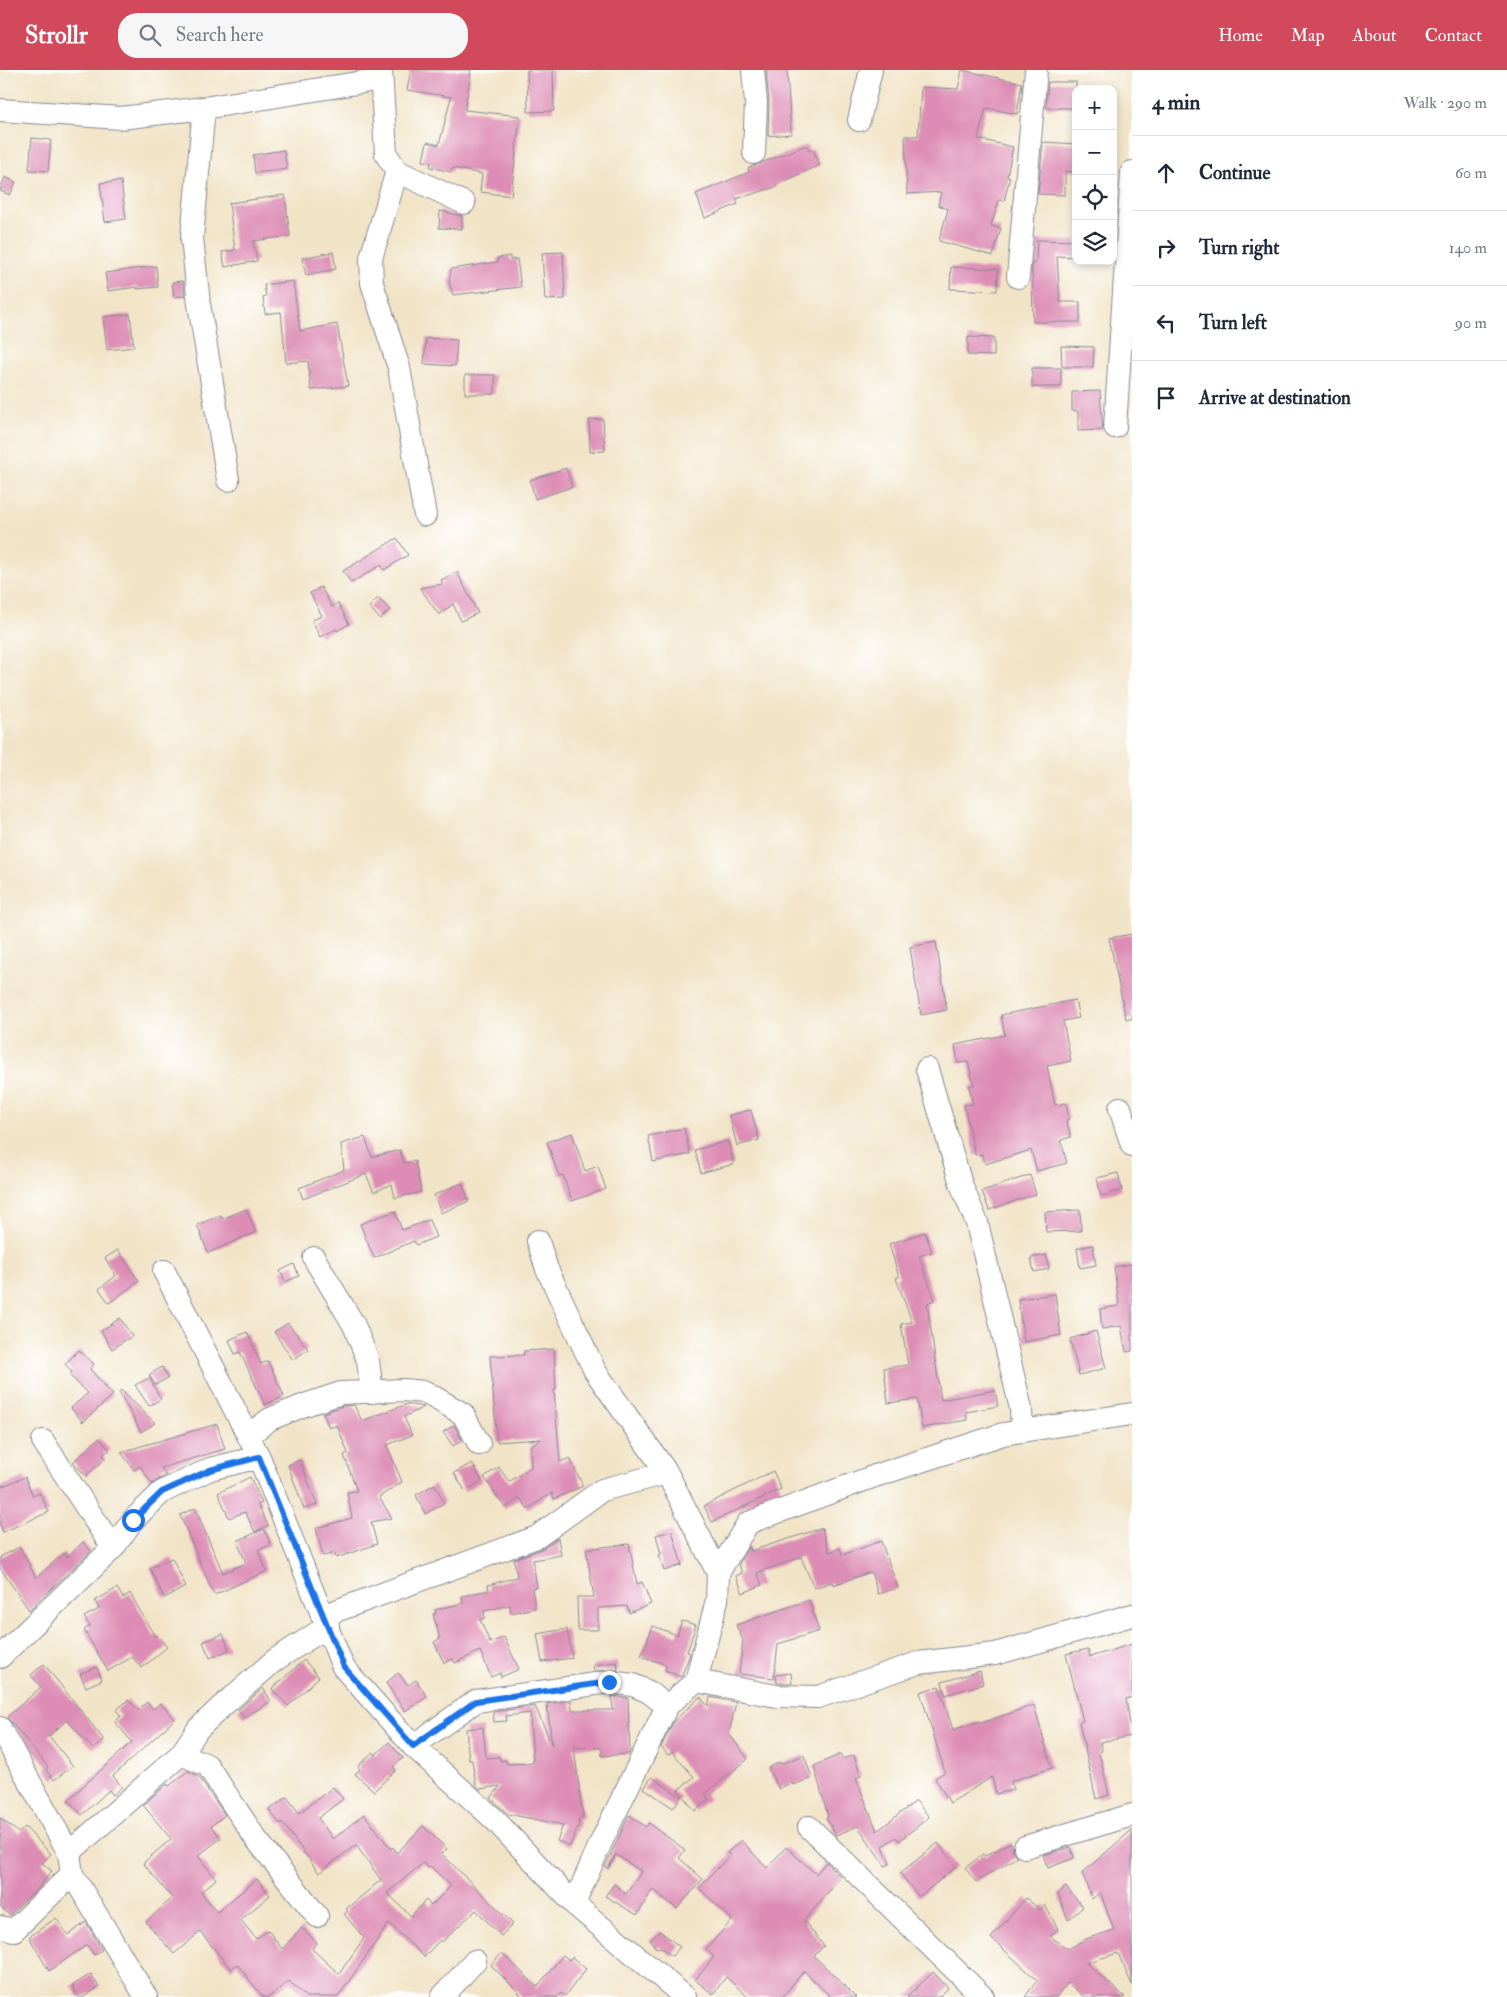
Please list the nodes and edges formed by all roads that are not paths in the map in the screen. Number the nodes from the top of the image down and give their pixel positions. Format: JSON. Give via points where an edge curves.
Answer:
{"nodes":[{"id":1,"x":753,"y":70,"type":"edge"},
{"id":2,"x":871,"y":70,"type":"edge"},
{"id":3,"x":1036,"y":70,"type":"edge"},
{"id":4,"x":1054,"y":70,"type":"edge"},
{"id":5,"x":381,"y":74,"type":"edge"},
{"id":6,"x":204,"y":108,"type":"junction"},
{"id":7,"x":0,"y":110,"type":"edge"},
{"id":8,"x":859,"y":120,"type":"dead end"},
{"id":9,"x":754,"y":153,"type":"dead end"},
{"id":10,"x":397,"y":171,"type":"junction"},
{"id":11,"x":1132,"y":172,"type":"edge"},
{"id":12,"x":464,"y":203,"type":"dead end"},
{"id":13,"x":1018,"y":277,"type":"dead end"},
{"id":14,"x":1115,"y":426,"type":"dead end"},
{"id":15,"x":228,"y":480,"type":"dead end"},
{"id":16,"x":424,"y":515,"type":"dead end"},
{"id":17,"x":926,"y":1069,"type":"dead end"},
{"id":18,"x":1120,"y":1108,"type":"dead end"},
{"id":19,"x":1132,"y":1145,"type":"edge"},
{"id":20,"x":538,"y":1241,"type":"dead end"},
{"id":21,"x":314,"y":1258,"type":"dead end"},
{"id":22,"x":164,"y":1271,"type":"dead end"},
{"id":23,"x":372,"y":1392,"type":"junction"},
{"id":24,"x":1132,"y":1414,"type":"edge"},
{"id":25,"x":1022,"y":1430,"type":"junction"},
{"id":26,"x":249,"y":1435,"type":"junction"},
{"id":27,"x":44,"y":1441,"type":"dead end"},
{"id":28,"x":479,"y":1444,"type":"dead end"},
{"id":29,"x":259,"y":1457,"type":"junction"},
{"id":30,"x":667,"y":1473,"type":"junction"},
{"id":31,"x":113,"y":1548,"type":"junction"},
{"id":32,"x":718,"y":1573,"type":"junction"},
{"id":33,"x":1132,"y":1615,"type":"edge"},
{"id":34,"x":324,"y":1621,"type":"junction"},
{"id":35,"x":0,"y":1657,"type":"edge"},
{"id":36,"x":696,"y":1681,"type":"junction"},
{"id":37,"x":667,"y":1706,"type":"junction"},
{"id":38,"x":0,"y":1728,"type":"edge"},
{"id":39,"x":413,"y":1746,"type":"junction"},
{"id":40,"x":181,"y":1754,"type":"junction"},
{"id":41,"x":1132,"y":1814,"type":"edge"},
{"id":42,"x":809,"y":1828,"type":"dead end"},
{"id":43,"x":1025,"y":1847,"type":"dead end"},
{"id":44,"x":71,"y":1864,"type":"junction"},
{"id":45,"x":574,"y":1904,"type":"junction"},
{"id":46,"x":317,"y":1916,"type":"dead end"},
{"id":47,"x":0,"y":1927,"type":"edge"},
{"id":48,"x":475,"y":1961,"type":"dead end"},
{"id":49,"x":146,"y":1997,"type":"edge"},
{"id":50,"x":442,"y":1997,"type":"edge"},
{"id":51,"x":685,"y":1997,"type":"edge"},
{"id":52,"x":983,"y":1997,"type":"edge"}],
"edges":[{"from":1,"to":9,"type":"street","via":[[756,103]]},
{"from":2,"to":8,"type":"street"},
{"from":3,"to":4,"type":"street"},
{"from":3,"to":13,"type":"street"},
{"from":5,"to":6,"type":"street"},
{"from":5,"to":10,"type":"street","via":[[386,154]]},
{"from":6,"to":7,"type":"street","via":[[121,118]]},
{"from":6,"to":15,"type":"street","via":[[192,238]]},
{"from":10,"to":12,"type":"street"},
{"from":10,"to":16,"type":"street","via":[[371,258],[372,283],[399,368]]},
{"from":11,"to":14,"type":"street"},
{"from":17,"to":25,"type":"street","via":[[960,1184],[977,1223],[1021,1409]]},
{"from":18,"to":19,"type":"street"},
{"from":20,"to":30,"type":"street","via":[[547,1269],[595,1371]]},
{"from":21,"to":23,"type":"street","via":[[354,1325],[368,1362]]},
{"from":22,"to":26,"type":"street"},
{"from":23,"to":26,"type":"street","via":[[341,1393],[304,1404],[270,1419]]},
{"from":23,"to":28,"type":"street","via":[[425,1392],[464,1414]]},
{"from":24,"to":25,"type":"street"},
{"from":25,"to":32,"type":"street","via":[[884,1473],[748,1523]]},
{"from":26,"to":29,"type":"street"},
{"from":27,"to":31,"type":"street"},
{"from":29,"to":31,"type":"street","via":[[210,1470],[162,1492],[133,1520]]},
{"from":29,"to":34,"type":"street"},
{"from":30,"to":32,"type":"street"},
{"from":30,"to":34,"type":"street","via":[[602,1490],[536,1536]]},
{"from":31,"to":35,"type":"street"},
{"from":32,"to":36,"type":"street","via":[[717,1600]]},
{"from":33,"to":36,"type":"street","via":[[995,1654],[918,1664],[818,1697],[777,1696]]},
{"from":34,"to":39,"type":"street","via":[[344,1667]]},
{"from":34,"to":40,"type":"street","via":[[220,1708],[198,1729]]},
{"from":36,"to":37,"type":"street"},
{"from":37,"to":39,"type":"street","via":[[633,1685],[609,1682],[495,1698],[476,1701]]},
{"from":37,"to":45,"type":"street"},
{"from":38,"to":44,"type":"street"},
{"from":39,"to":45,"type":"street","via":[[494,1819]]},
{"from":40,"to":44,"type":"street"},
{"from":40,"to":46,"type":"street","via":[[207,1765],[256,1839]]},
{"from":41,"to":43,"type":"street"},
{"from":42,"to":52,"type":"street"},
{"from":44,"to":47,"type":"street","via":[[14,1930]]},
{"from":44,"to":49,"type":"street"},
{"from":45,"to":51,"type":"street"},
{"from":48,"to":50,"type":"street"}]}
